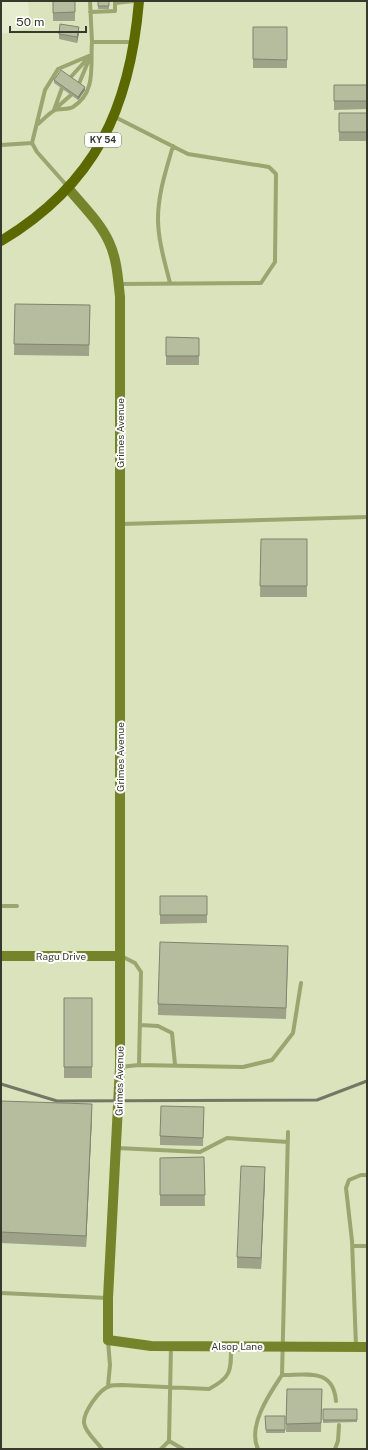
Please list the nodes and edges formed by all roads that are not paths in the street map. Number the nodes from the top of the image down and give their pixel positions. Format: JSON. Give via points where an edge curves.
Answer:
{"nodes":[{"id":1,"x":90,"y":1,"type":"edge"},
{"id":2,"x":134,"y":1,"type":"edge"},
{"id":3,"x":139,"y":1,"type":"edge"},
{"id":4,"x":115,"y":2,"type":"edge"},
{"id":5,"x":90,"y":12,"type":"junction"},
{"id":6,"x":92,"y":42,"type":"junction"},
{"id":7,"x":135,"y":42,"type":"junction"},
{"id":8,"x":91,"y":55,"type":"junction"},
{"id":9,"x":69,"y":79,"type":"edge"},
{"id":10,"x":78,"y":86,"type":"edge"},
{"id":11,"x":62,"y":88,"type":"edge"},
{"id":12,"x":71,"y":95,"type":"edge"},
{"id":13,"x":54,"y":110,"type":"junction"},
{"id":14,"x":115,"y":117,"type":"junction"},
{"id":15,"x":38,"y":124,"type":"junction"},
{"id":16,"x":32,"y":143,"type":"junction"},
{"id":17,"x":1,"y":145,"type":"edge"},
{"id":18,"x":173,"y":146,"type":"junction"},
{"id":19,"x":68,"y":188,"type":"junction"},
{"id":20,"x":1,"y":242,"type":"edge"},
{"id":21,"x":170,"y":283,"type":"junction"},
{"id":22,"x":119,"y":284,"type":"junction"},
{"id":23,"x":367,"y":517,"type":"edge"},
{"id":24,"x":120,"y":524,"type":"junction"},
{"id":25,"x":1,"y":906,"type":"edge"},
{"id":26,"x":17,"y":906,"type":"dead end"},
{"id":27,"x":1,"y":956,"type":"edge"},
{"id":28,"x":120,"y":956,"type":"junction"},
{"id":29,"x":301,"y":982,"type":"dead end"},
{"id":30,"x":140,"y":1025,"type":"junction"},
{"id":31,"x":139,"y":1065,"type":"junction"},
{"id":32,"x":174,"y":1066,"type":"junction"},
{"id":33,"x":120,"y":1067,"type":"junction"},
{"id":34,"x":288,"y":1132,"type":"dead end"},
{"id":35,"x":288,"y":1142,"type":"junction"},
{"id":36,"x":117,"y":1148,"type":"junction"},
{"id":37,"x":367,"y":1175,"type":"edge"},
{"id":38,"x":352,"y":1246,"type":"junction"},
{"id":39,"x":367,"y":1246,"type":"edge"},
{"id":40,"x":1,"y":1293,"type":"edge"},
{"id":41,"x":108,"y":1298,"type":"junction"},
{"id":42,"x":108,"y":1340,"type":"junction"},
{"id":43,"x":171,"y":1346,"type":"junction"},
{"id":44,"x":231,"y":1346,"type":"junction"},
{"id":45,"x":282,"y":1346,"type":"junction"},
{"id":46,"x":356,"y":1347,"type":"junction"},
{"id":47,"x":367,"y":1347,"type":"edge"},
{"id":48,"x":282,"y":1375,"type":"junction"},
{"id":49,"x":108,"y":1386,"type":"junction"},
{"id":50,"x":170,"y":1387,"type":"junction"},
{"id":51,"x":336,"y":1401,"type":"dead end"},
{"id":52,"x":340,"y":1425,"type":"dead end"},
{"id":53,"x":169,"y":1441,"type":"junction"},
{"id":54,"x":102,"y":1449,"type":"edge"},
{"id":55,"x":161,"y":1449,"type":"edge"},
{"id":56,"x":183,"y":1449,"type":"edge"},
{"id":57,"x":258,"y":1449,"type":"edge"},
{"id":58,"x":336,"y":1449,"type":"edge"}],
"edges":[{"from":1,"to":5,"type":"lane"},
{"from":2,"to":4,"type":"lane"},
{"from":3,"to":7,"type":"main road","number":"KY 54"},
{"from":4,"to":5,"type":"lane","via":[[115,11]]},
{"from":5,"to":6,"type":"lane"},
{"from":6,"to":7,"type":"lane"},
{"from":6,"to":8,"type":"lane"},
{"from":7,"to":14,"type":"main road","number":"KY 54","via":[[130,70]]},
{"from":8,"to":9,"type":"lane"},
{"from":8,"to":10,"type":"lane"},
{"from":8,"to":13,"type":"lane","via":[[91,83],[85,95],[72,107]]},
{"from":8,"to":15,"type":"lane","via":[[58,69],[45,90]]},
{"from":11,"to":13,"type":"lane"},
{"from":12,"to":13,"type":"lane"},
{"from":13,"to":15,"type":"lane"},
{"from":14,"to":18,"type":"lane"},
{"from":14,"to":19,"type":"main road","number":"KY 54","via":[[90,160]]},
{"from":15,"to":16,"type":"lane"},
{"from":16,"to":17,"type":"lane"},
{"from":16,"to":19,"type":"lane"},
{"from":18,"to":21,"type":"lane","via":[[163,180],[158,220]]},
{"from":18,"to":21,"type":"lane","via":[[188,154],[269,167],[276,174],[275,248],[274,262],[261,283]]},
{"from":19,"to":20,"type":"main road","number":"KY 54","via":[[39,216]]},
{"from":19,"to":22,"type":"street","name":"Grimes Avenue","via":[[97,223],[109,243]]},
{"from":21,"to":22,"type":"lane"},
{"from":22,"to":24,"type":"street","name":"Grimes Avenue"},
{"from":23,"to":24,"type":"lane"},
{"from":24,"to":28,"type":"street","name":"Grimes Avenue"},
{"from":25,"to":26,"type":"lane"},
{"from":27,"to":28,"type":"street","name":"Ragu Drive"},
{"from":28,"to":30,"type":"lane","via":[[135,963],[142,972]]},
{"from":28,"to":33,"type":"street","name":"Grimes Avenue"},
{"from":29,"to":32,"type":"lane","via":[[294,1033],[272,1060],[243,1067]]},
{"from":30,"to":31,"type":"lane"},
{"from":30,"to":32,"type":"lane","via":[[158,1026],[172,1033]]},
{"from":31,"to":32,"type":"lane"},
{"from":31,"to":33,"type":"lane"},
{"from":33,"to":36,"type":"street","name":"Grimes Avenue"},
{"from":34,"to":35,"type":"lane"},
{"from":35,"to":36,"type":"lane","via":[[227,1138],[200,1152]]},
{"from":35,"to":45,"type":"lane"},
{"from":36,"to":41,"type":"street","name":"Grimes Avenue"},
{"from":37,"to":38,"type":"lane","via":[[350,1180],[346,1188]]},
{"from":38,"to":39,"type":"lane"},
{"from":38,"to":46,"type":"lane"},
{"from":40,"to":41,"type":"lane"},
{"from":41,"to":42,"type":"street","name":"Grimes Avenue"},
{"from":42,"to":43,"type":"street","name":"Alsop Lane"},
{"from":42,"to":49,"type":"lane"},
{"from":43,"to":44,"type":"street","name":"Alsop Lane"},
{"from":43,"to":50,"type":"lane"},
{"from":44,"to":45,"type":"street","name":"Alsop Lane"},
{"from":44,"to":50,"type":"lane","via":[[231,1370],[221,1383],[209,1388]]},
{"from":45,"to":46,"type":"street","name":"Alsop Lane"},
{"from":45,"to":48,"type":"lane"},
{"from":46,"to":47,"type":"street","name":"Alsop Lane"},
{"from":48,"to":51,"type":"lane","via":[[323,1376],[335,1389]]},
{"from":48,"to":57,"type":"lane","via":[[261,1409],[257,1424]]},
{"from":49,"to":50,"type":"lane"},
{"from":49,"to":54,"type":"lane","via":[[96,1396],[86,1413],[84,1424]]},
{"from":50,"to":53,"type":"lane"},
{"from":52,"to":58,"type":"lane"},
{"from":53,"to":55,"type":"lane"},
{"from":53,"to":56,"type":"lane"}]}
